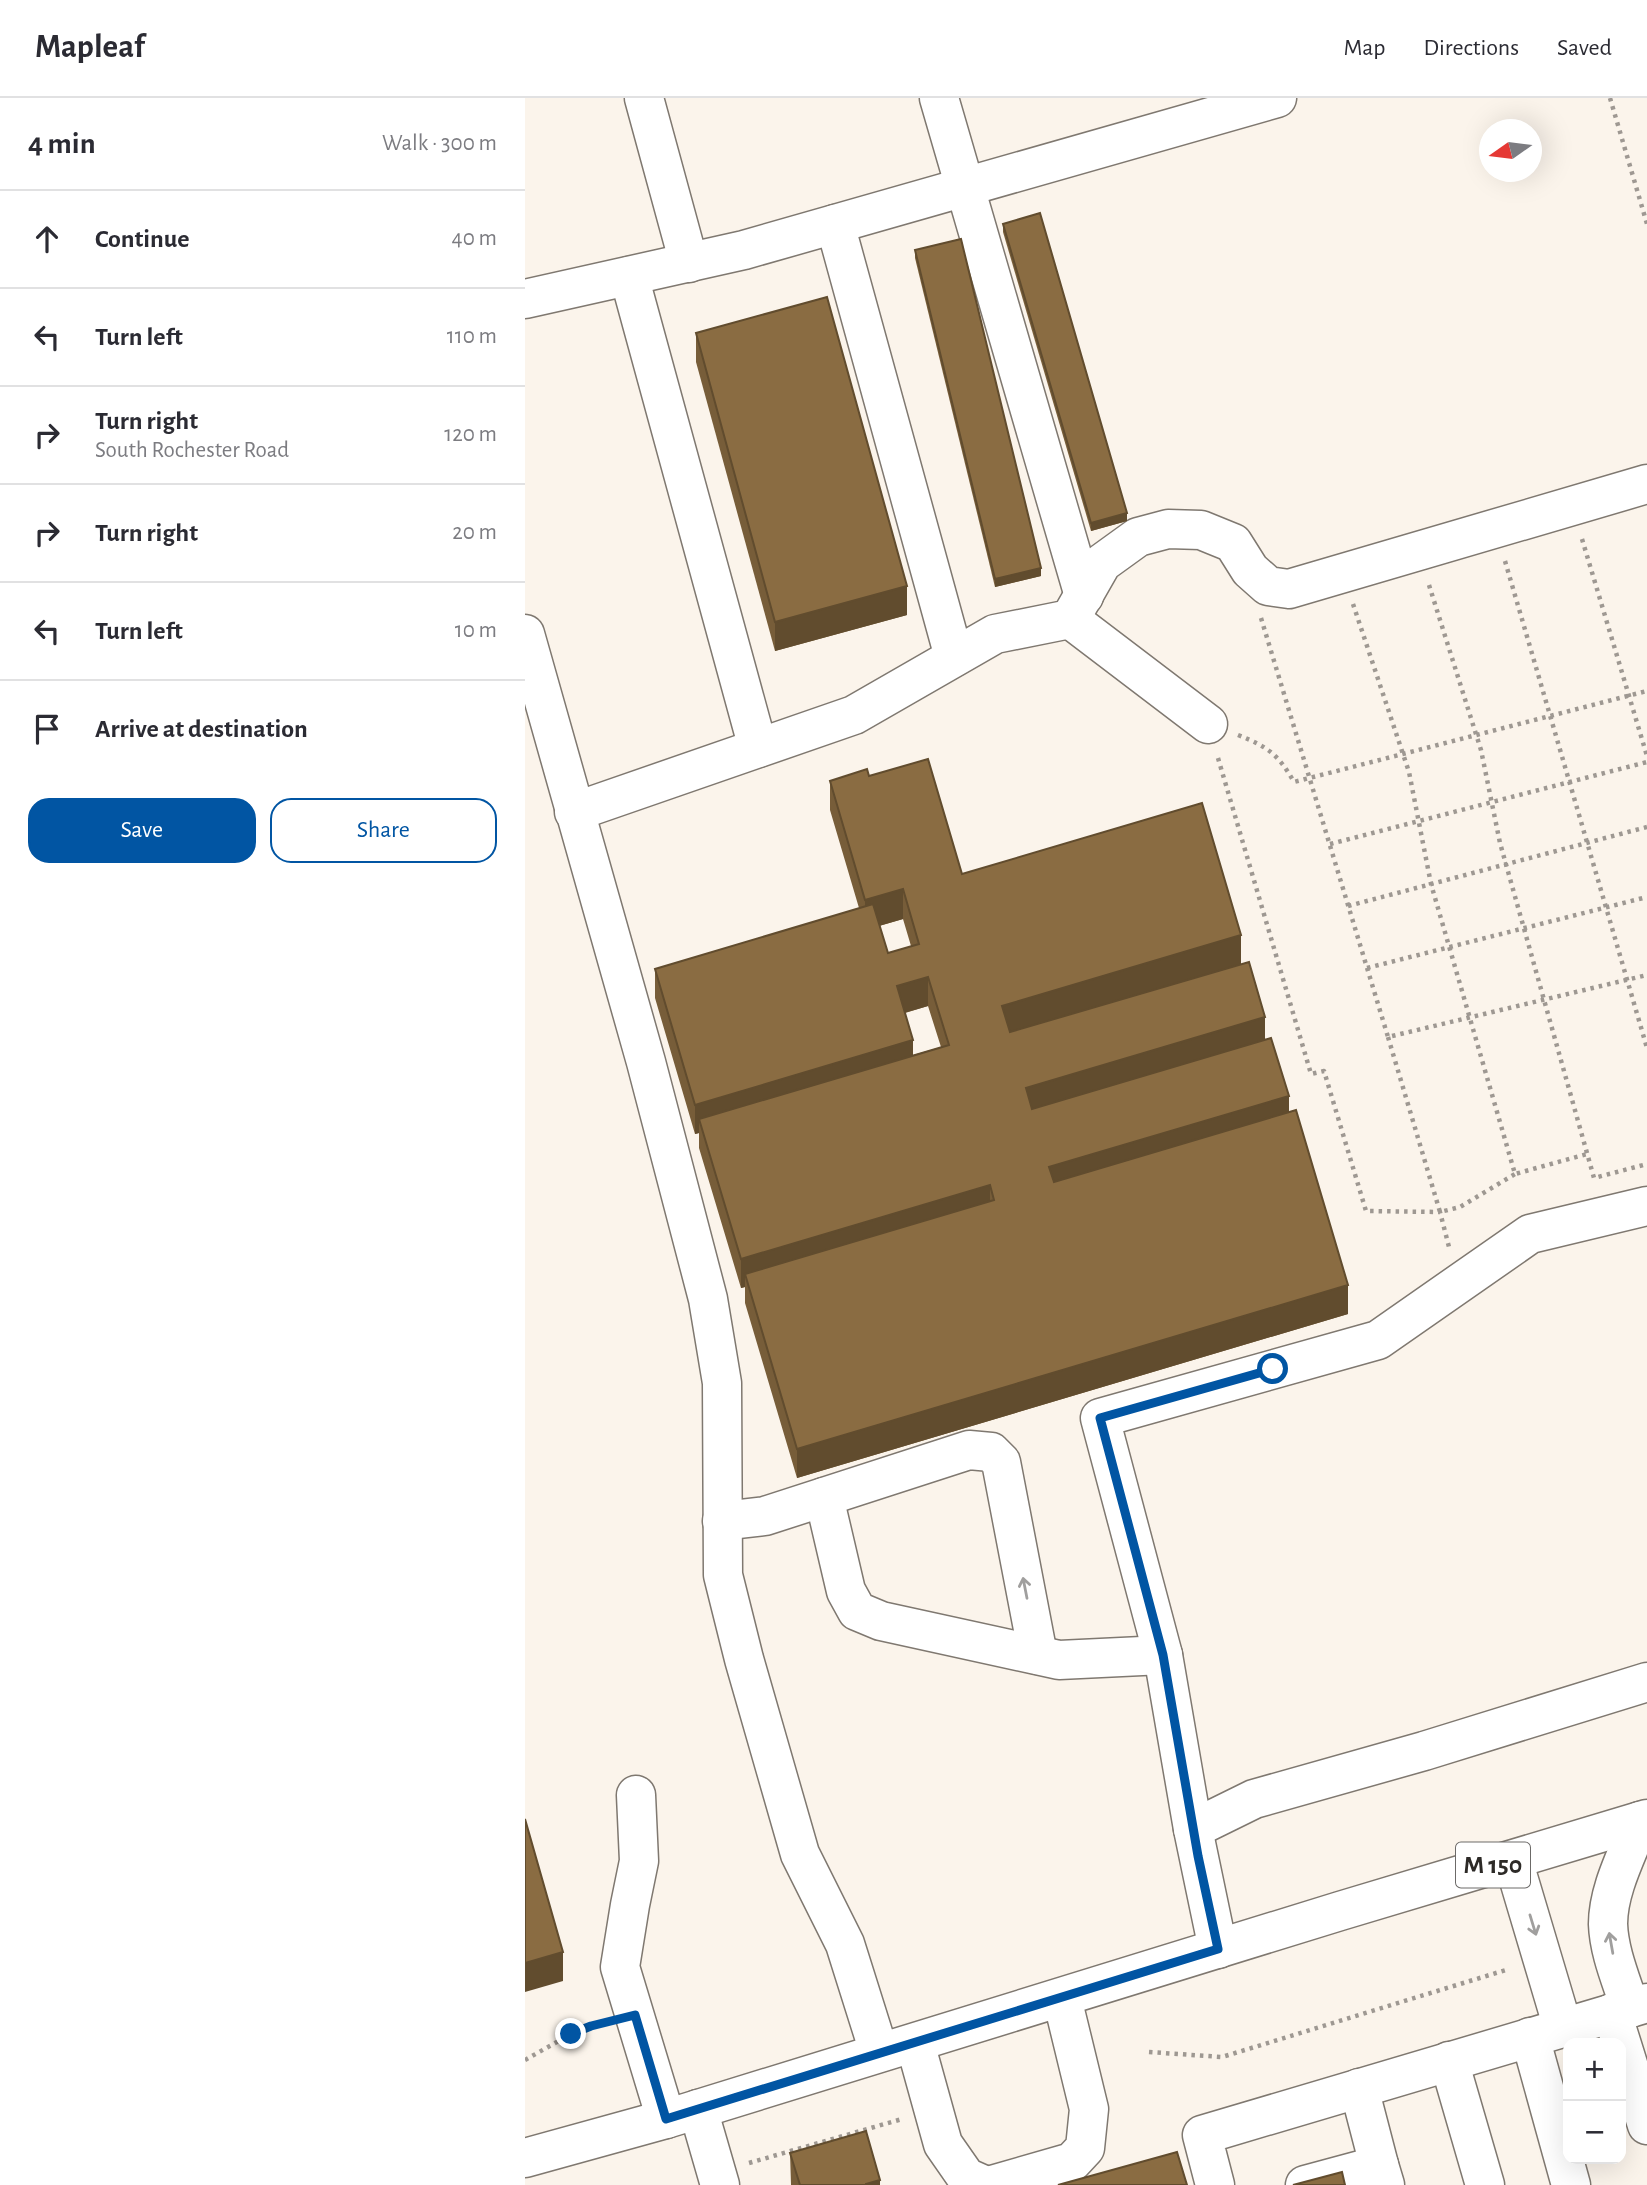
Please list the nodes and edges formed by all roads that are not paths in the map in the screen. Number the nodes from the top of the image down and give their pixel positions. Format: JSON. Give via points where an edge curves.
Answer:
{"nodes":[{"id":1,"x":643,"y":98,"type":"edge"},
{"id":2,"x":939,"y":98,"type":"edge"},
{"id":3,"x":1277,"y":98,"type":"edge"},
{"id":4,"x":964,"y":187,"type":"junction"},
{"id":5,"x":835,"y":224,"type":"junction"},
{"id":6,"x":689,"y":262,"type":"junction"},
{"id":7,"x":629,"y":276,"type":"junction"},
{"id":8,"x":525,"y":299,"type":"edge"},
{"id":9,"x":1647,"y":484,"type":"edge"},
{"id":10,"x":1077,"y":608,"type":"junction"},
{"id":11,"x":525,"y":634,"type":"edge"},
{"id":12,"x":954,"y":657,"type":"junction"},
{"id":13,"x":1208,"y":724,"type":"road end"},
{"id":14,"x":758,"y":748,"type":"junction"},
{"id":15,"x":575,"y":812,"type":"junction"},
{"id":16,"x":1647,"y":1206,"type":"edge"},
{"id":17,"x":824,"y":1497,"type":"junction"},
{"id":18,"x":722,"y":1521,"type":"junction"},
{"id":19,"x":1038,"y":1655,"type":"junction"},
{"id":20,"x":1163,"y":1655,"type":"junction"},
{"id":21,"x":1647,"y":1682,"type":"edge"},
{"id":22,"x":636,"y":1795,"type":"dead end"},
{"id":23,"x":1643,"y":1820,"type":"edge"},
{"id":24,"x":1193,"y":1829,"type":"junction"},
{"id":25,"x":1513,"y":1860,"type":"junction"},
{"id":26,"x":1218,"y":1949,"type":"junction"},
{"id":27,"x":1062,"y":1998,"type":"junction"},
{"id":28,"x":1629,"y":2008,"type":"edge"},
{"id":29,"x":1547,"y":2033,"type":"junction"},
{"id":30,"x":915,"y":2043,"type":"junction"},
{"id":31,"x":879,"y":2052,"type":"junction"},
{"id":32,"x":1449,"y":2062,"type":"junction"},
{"id":33,"x":1359,"y":2088,"type":"junction"},
{"id":34,"x":682,"y":2114,"type":"junction"},
{"id":35,"x":1647,"y":2125,"type":"edge"},
{"id":36,"x":525,"y":2158,"type":"edge"},
{"id":37,"x":731,"y":2175,"type":"edge"},
{"id":38,"x":1382,"y":2175,"type":"edge"},
{"id":39,"x":984,"y":2185,"type":"edge"},
{"id":40,"x":992,"y":2185,"type":"edge"},
{"id":41,"x":1215,"y":2185,"type":"edge"},
{"id":42,"x":1305,"y":2185,"type":"edge"},
{"id":43,"x":1485,"y":2185,"type":"edge"},
{"id":44,"x":1571,"y":2185,"type":"edge"}],
"edges":[{"from":1,"to":6,"type":"main road"},
{"from":2,"to":4,"type":"main road"},
{"from":3,"to":4,"type":"main road"},
{"from":4,"to":5,"type":"main road"},
{"from":4,"to":10,"type":"main road"},
{"from":5,"to":6,"type":"main road"},
{"from":5,"to":12,"type":"main road"},
{"from":6,"to":7,"type":"main road"},
{"from":7,"to":8,"type":"main road"},
{"from":7,"to":14,"type":"main road"},
{"from":9,"to":10,"type":"main road","via":[[1289,589],[1268,586],[1250,570],[1233,543],[1201,530],[1168,529],[1138,537],[1103,563]]},
{"from":10,"to":12,"type":"main road","via":[[995,634]]},
{"from":10,"to":13,"type":"main road"},
{"from":11,"to":15,"type":"main road"},
{"from":12,"to":14,"type":"main road","via":[[854,715]]},
{"from":14,"to":15,"type":"main road"},
{"from":15,"to":18,"type":"main road","via":[[708,1299],[722,1383]]},
{"from":16,"to":20,"type":"main road","via":[[1529,1234],[1378,1340],[1100,1418]]},
{"from":17,"to":18,"type":"main road","via":[[765,1516]]},
{"from":17,"to":19,"type":"main road","via":[[846,1591],[857,1611],[881,1621]]},
{"from":19,"to":17,"type":"main road","one_way":true,"via":[[1001,1462],[991,1452],[969,1450]]},
{"from":18,"to":31,"type":"main road","via":[[723,1575],[800,1854],[845,1944]]},
{"from":19,"to":20,"type":"main road","via":[[1059,1660]]},
{"from":20,"to":24,"type":"main road"},
{"from":21,"to":24,"type":"main road","via":[[1254,1800]]},
{"from":22,"to":34,"type":"main road","via":[[639,1861],[620,1967],[635,2015]]},
{"from":23,"to":25,"type":"main road","number":"M 150"},
{"from":28,"to":23,"type":"main road","one_way":true,"via":[[1608,1924],[1617,1881]]},
{"from":24,"to":26,"type":"main road"},
{"from":25,"to":26,"type":"main road","number":"M 150"},
{"from":25,"to":29,"type":"main road","one_way":true},
{"from":26,"to":27,"type":"main road","number":"M 150"},
{"from":27,"to":30,"type":"main road","number":"M 150"},
{"from":27,"to":40,"type":"main road","via":[[1089,2109],[1085,2148],[1072,2162]]},
{"from":28,"to":29,"type":"main road"},
{"from":28,"to":35,"type":"main road"},
{"from":29,"to":32,"type":"main road"},
{"from":29,"to":44,"type":"main road"},
{"from":30,"to":31,"type":"main road","number":"M 150"},
{"from":30,"to":39,"type":"main road","via":[[943,2144],[966,2177]]},
{"from":31,"to":34,"type":"main road","number":"M 150"},
{"from":32,"to":33,"type":"main road"},
{"from":32,"to":43,"type":"main road"},
{"from":33,"to":38,"type":"main road"},
{"from":33,"to":41,"type":"main road","via":[[1202,2135]]},
{"from":34,"to":36,"type":"main road","number":"M 150"},
{"from":34,"to":37,"type":"main road"},
{"from":38,"to":42,"type":"main road"}]}
